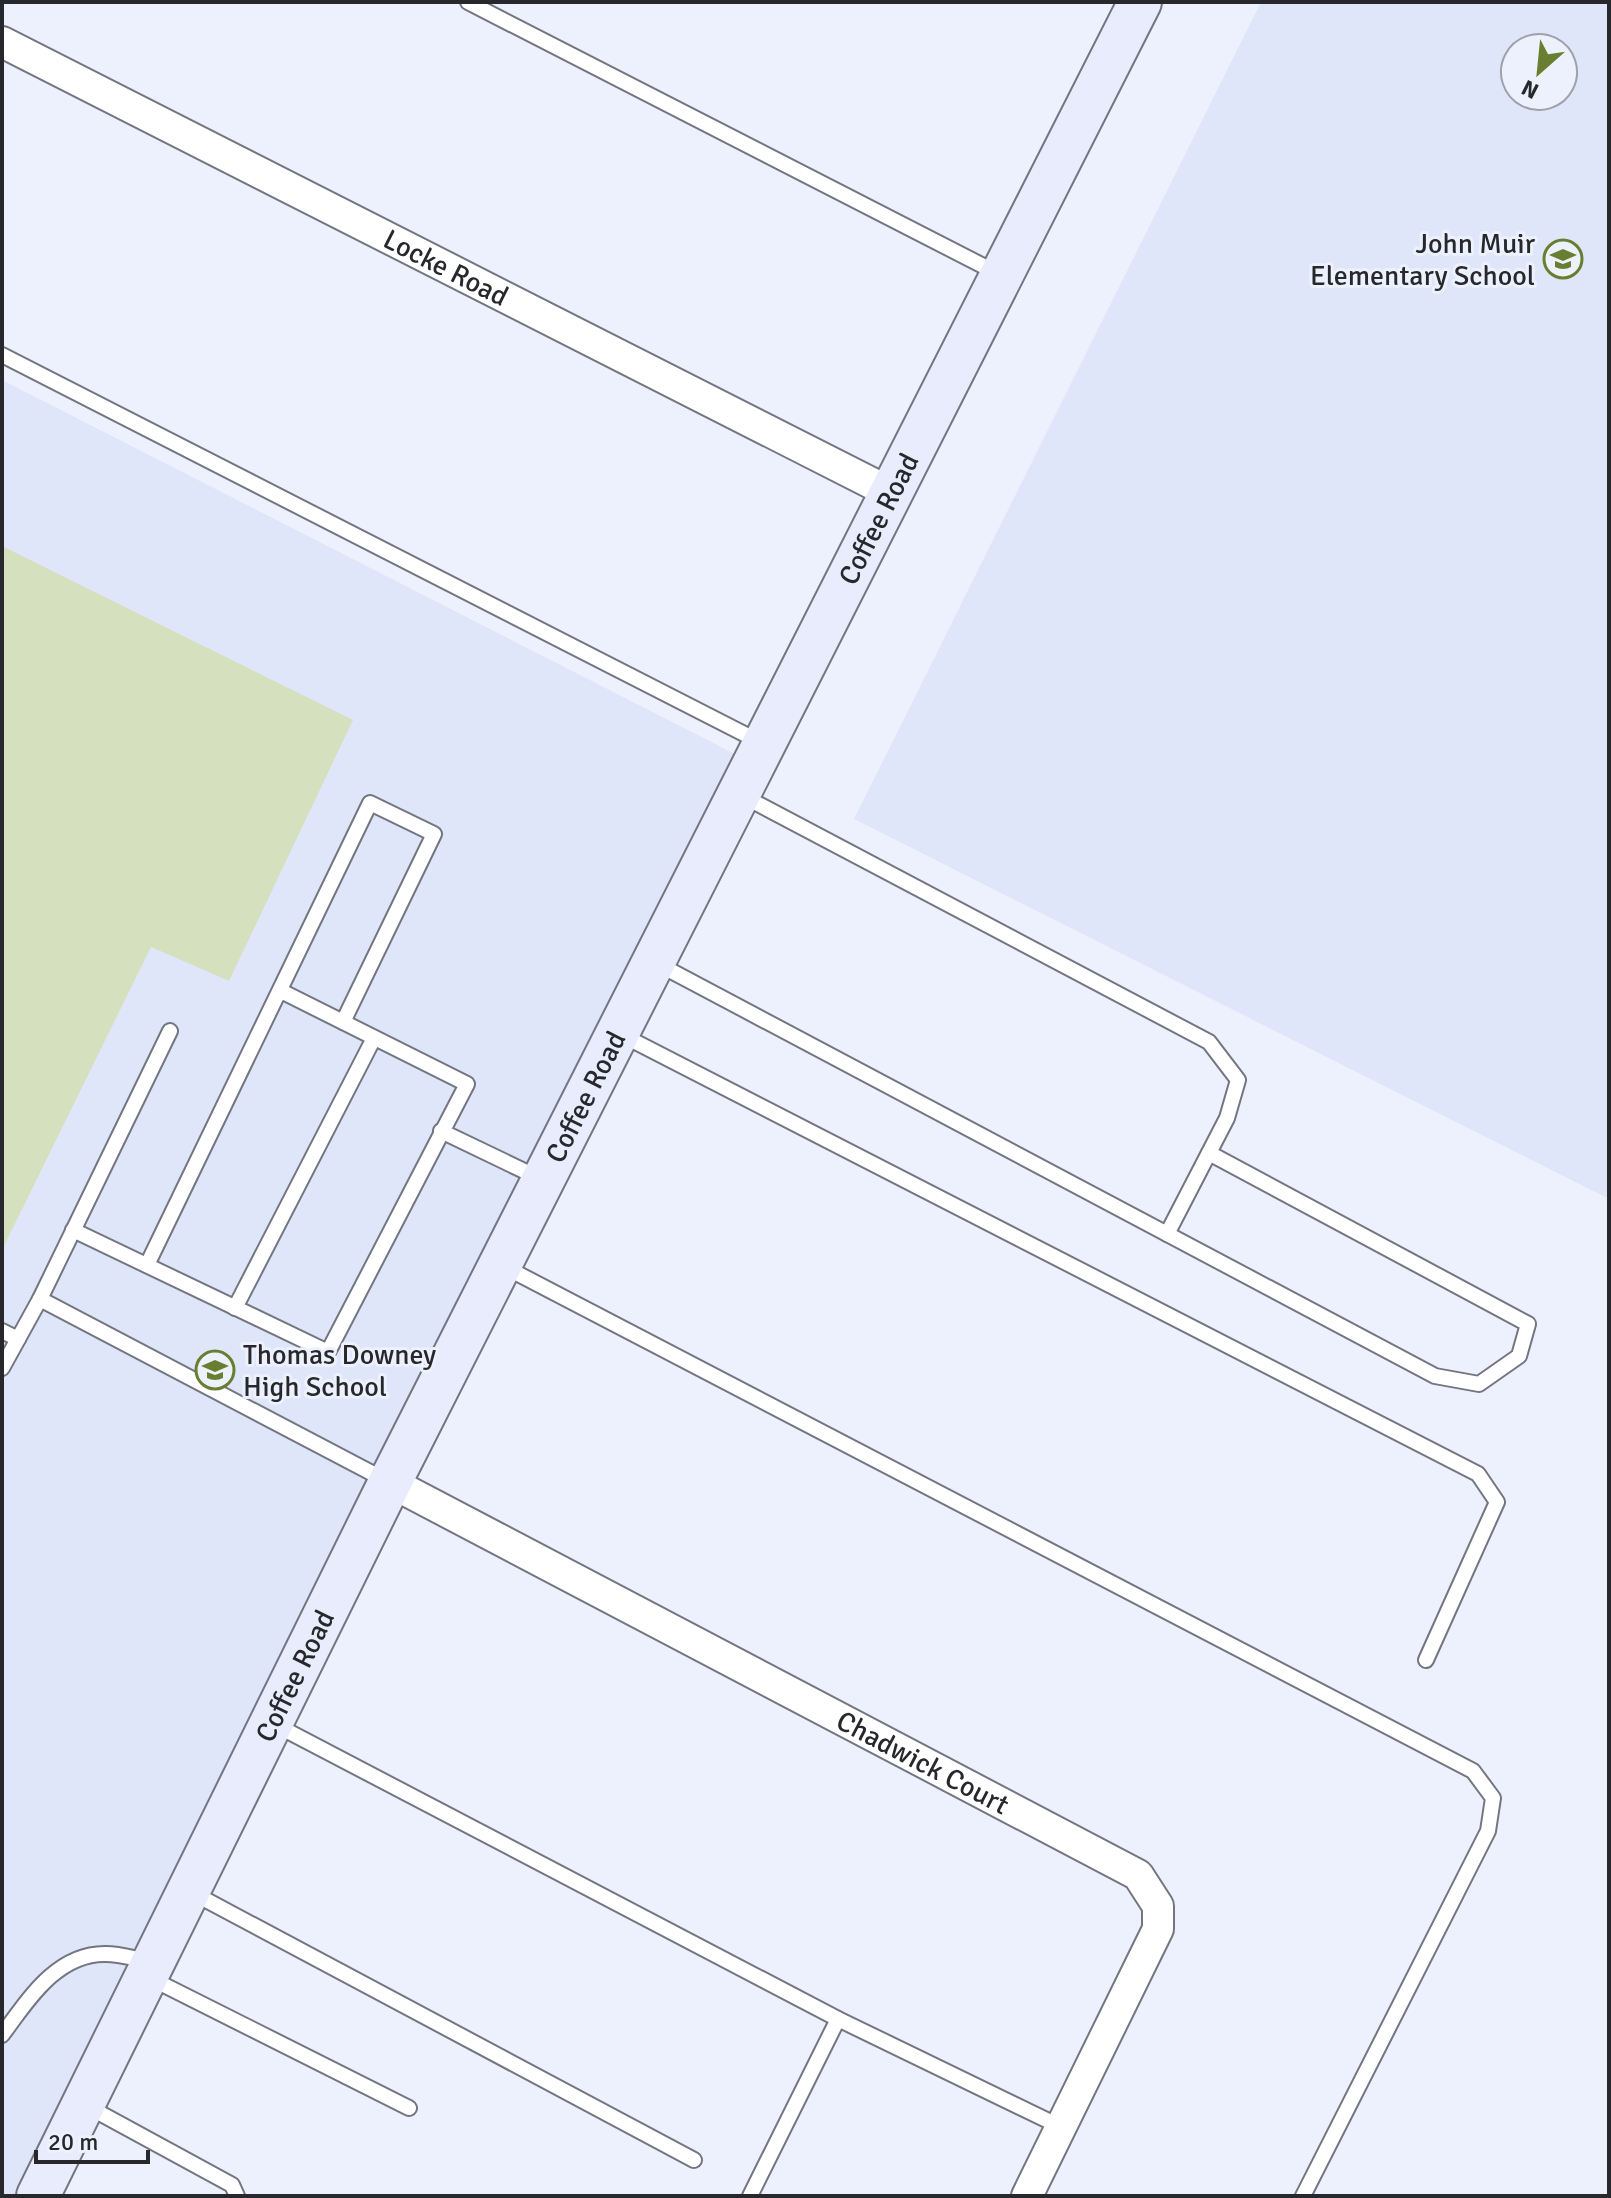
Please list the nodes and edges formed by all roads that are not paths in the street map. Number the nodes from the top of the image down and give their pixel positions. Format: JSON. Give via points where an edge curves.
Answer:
{"nodes":[{"id":1,"x":468,"y":2,"type":"edge"},
{"id":2,"x":1140,"y":2,"type":"edge"},
{"id":3,"x":2,"y":42,"type":"edge"},
{"id":4,"x":1001,"y":275,"type":"junction"},
{"id":5,"x":2,"y":355,"type":"edge"},
{"id":6,"x":891,"y":493,"type":"junction"},
{"id":7,"x":763,"y":744,"type":"junction"},
{"id":8,"x":739,"y":794,"type":"junction"},
{"id":9,"x":654,"y":962,"type":"junction"},
{"id":10,"x":281,"y":991,"type":"junction"},
{"id":11,"x":343,"y":1022,"type":"junction"},
{"id":12,"x":170,"y":1031,"type":"dead end"},
{"id":13,"x":618,"y":1033,"type":"junction"},
{"id":14,"x":374,"y":1038,"type":"junction"},
{"id":15,"x":441,"y":1131,"type":"junction"},
{"id":16,"x":1209,"y":1153,"type":"junction"},
{"id":17,"x":543,"y":1180,"type":"junction"},
{"id":18,"x":73,"y":1230,"type":"junction"},
{"id":19,"x":1167,"y":1234,"type":"junction"},
{"id":20,"x":147,"y":1265,"type":"junction"},
{"id":21,"x":501,"y":1265,"type":"junction"},
{"id":22,"x":40,"y":1299,"type":"junction"},
{"id":23,"x":235,"y":1308,"type":"junction"},
{"id":24,"x":2,"y":1331,"type":"edge"},
{"id":25,"x":18,"y":1339,"type":"junction"},
{"id":26,"x":2,"y":1368,"type":"edge"},
{"id":27,"x":390,"y":1482,"type":"junction"},
{"id":28,"x":1426,"y":1660,"type":"dead end"},
{"id":29,"x":272,"y":1723,"type":"junction"},
{"id":30,"x":189,"y":1891,"type":"junction"},
{"id":31,"x":150,"y":1969,"type":"junction"},
{"id":32,"x":838,"y":2019,"type":"junction"},
{"id":33,"x":2,"y":2035,"type":"edge"},
{"id":34,"x":83,"y":2105,"type":"junction"},
{"id":35,"x":409,"y":2108,"type":"dead end"},
{"id":36,"x":1061,"y":2127,"type":"junction"},
{"id":37,"x":694,"y":2160,"type":"dead end"},
{"id":38,"x":45,"y":2190,"type":"edge"},
{"id":39,"x":237,"y":2196,"type":"edge"},
{"id":40,"x":750,"y":2196,"type":"edge"},
{"id":41,"x":1027,"y":2196,"type":"edge"},
{"id":42,"x":1303,"y":2196,"type":"edge"}],
"edges":[{"from":1,"to":4,"type":"lane"},
{"from":2,"to":4,"type":"main road","name":"Coffee Road"},
{"from":3,"to":6,"type":"street","name":"Locke Road"},
{"from":4,"to":6,"type":"main road","name":"Coffee Road"},
{"from":5,"to":7,"type":"lane"},
{"from":6,"to":7,"type":"main road","name":"Coffee Road"},
{"from":7,"to":8,"type":"main road","name":"Coffee Road"},
{"from":8,"to":9,"type":"main road","name":"Coffee Road"},
{"from":8,"to":16,"type":"lane","via":[[1209,1042],[1238,1080]]},
{"from":9,"to":13,"type":"main road","name":"Coffee Road"},
{"from":9,"to":19,"type":"lane"},
{"from":10,"to":11,"type":"lane"},
{"from":10,"to":11,"type":"lane","via":[[370,803],[434,834]]},
{"from":10,"to":20,"type":"lane"},
{"from":11,"to":14,"type":"lane"},
{"from":12,"to":18,"type":"lane"},
{"from":13,"to":17,"type":"main road","name":"Coffee Road"},
{"from":13,"to":28,"type":"lane","via":[[1478,1474],[1497,1502]]},
{"from":14,"to":15,"type":"lane","via":[[467,1084]]},
{"from":14,"to":23,"type":"lane"},
{"from":15,"to":17,"type":"lane"},
{"from":15,"to":23,"type":"lane","via":[[328,1352]]},
{"from":16,"to":19,"type":"lane"},
{"from":16,"to":19,"type":"lane","via":[[1528,1324],[1519,1356],[1479,1384],[1435,1376]]},
{"from":17,"to":21,"type":"main road","name":"Coffee Road"},
{"from":18,"to":20,"type":"lane"},
{"from":18,"to":22,"type":"lane"},
{"from":20,"to":23,"type":"lane"},
{"from":21,"to":27,"type":"main road","name":"Coffee Road"},
{"from":21,"to":42,"type":"lane","via":[[1473,1771],[1493,1798],[1488,1831]]},
{"from":22,"to":25,"type":"lane"},
{"from":22,"to":27,"type":"lane"},
{"from":24,"to":25,"type":"lane"},
{"from":25,"to":26,"type":"lane"},
{"from":27,"to":29,"type":"main road","name":"Coffee Road"},
{"from":27,"to":36,"type":"street","name":"Chadwick Court","via":[[1138,1875],[1158,1906],[1158,1929]]},
{"from":29,"to":30,"type":"main road","name":"Coffee Road"},
{"from":29,"to":32,"type":"lane"},
{"from":30,"to":31,"type":"main road","name":"Coffee Road"},
{"from":30,"to":37,"type":"lane"},
{"from":31,"to":33,"type":"lane","via":[[106,1954],[75,1959],[37,1987]]},
{"from":31,"to":34,"type":"main road","name":"Coffee Road"},
{"from":31,"to":35,"type":"lane"},
{"from":32,"to":36,"type":"lane"},
{"from":32,"to":40,"type":"lane"},
{"from":34,"to":38,"type":"main road","name":"Coffee Road"},
{"from":34,"to":39,"type":"lane","via":[[232,2185]]},
{"from":36,"to":41,"type":"street","name":"Chadwick Court"}]}
